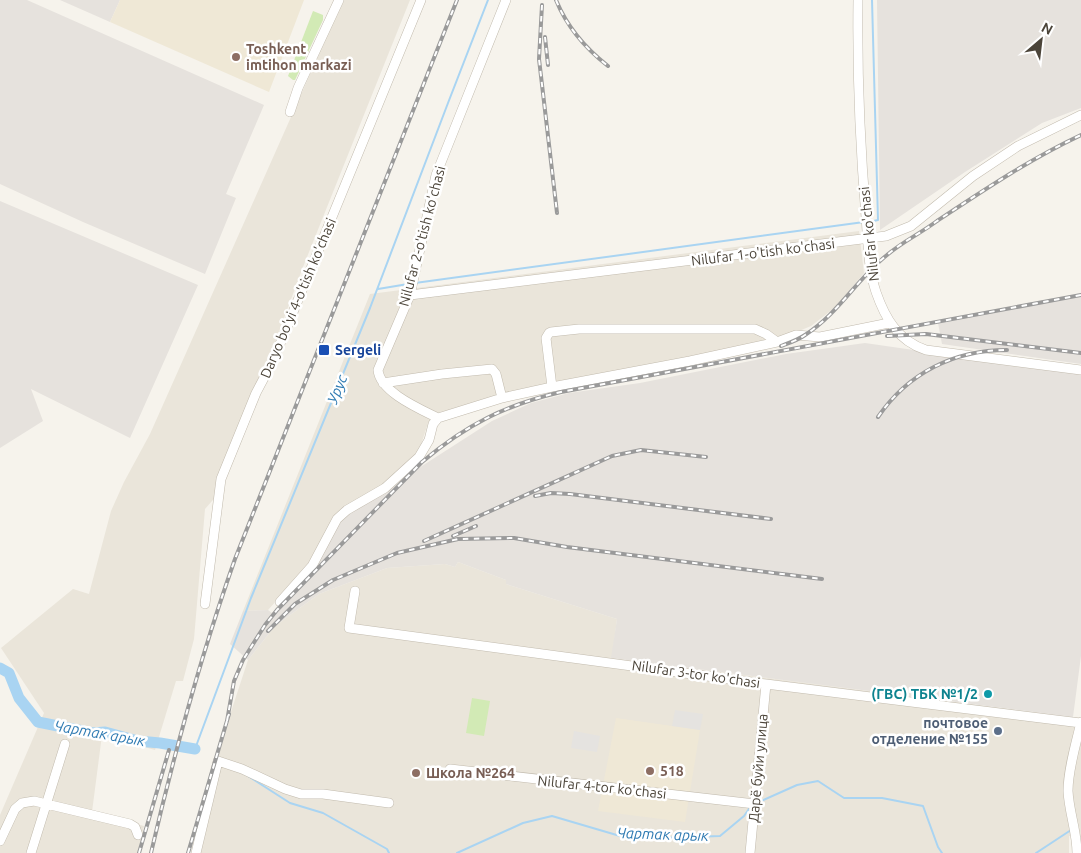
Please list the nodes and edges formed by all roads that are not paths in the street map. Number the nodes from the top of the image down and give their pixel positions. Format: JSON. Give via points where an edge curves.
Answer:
{"nodes":[{"id":1,"x":339,"y":0,"type":"edge"},
{"id":2,"x":421,"y":0,"type":"edge"},
{"id":3,"x":506,"y":0,"type":"edge"},
{"id":4,"x":858,"y":0,"type":"edge"},
{"id":5,"x":290,"y":112,"type":"dead end"},
{"id":6,"x":1081,"y":115,"type":"edge"},
{"id":7,"x":868,"y":239,"type":"junction"},
{"id":8,"x":410,"y":295,"type":"junction"},
{"id":9,"x":890,"y":323,"type":"junction"},
{"id":10,"x":777,"y":342,"type":"junction"},
{"id":11,"x":1081,"y":370,"type":"edge"},
{"id":12,"x":383,"y":383,"type":"junction"},
{"id":13,"x":552,"y":387,"type":"junction"},
{"id":14,"x":502,"y":398,"type":"junction"},
{"id":15,"x":438,"y":418,"type":"junction"},
{"id":16,"x":356,"y":591,"type":"dead end"},
{"id":17,"x":280,"y":602,"type":"dead end"},
{"id":18,"x":205,"y":604,"type":"dead end"},
{"id":19,"x":766,"y":684,"type":"junction"},
{"id":20,"x":1081,"y":723,"type":"edge"},
{"id":21,"x":65,"y":744,"type":"dead end"},
{"id":22,"x":450,"y":769,"type":"dead end"},
{"id":23,"x":389,"y":803,"type":"dead end"},
{"id":24,"x":46,"y":804,"type":"junction"},
{"id":25,"x":754,"y":804,"type":"junction"},
{"id":26,"x":138,"y":835,"type":"dead end"},
{"id":27,"x":1079,"y":836,"type":"edge"},
{"id":28,"x":0,"y":841,"type":"edge"},
{"id":29,"x":31,"y":853,"type":"edge"},
{"id":30,"x":196,"y":853,"type":"edge"},
{"id":31,"x":750,"y":853,"type":"edge"},
{"id":32,"x":1077,"y":853,"type":"edge"}],
"edges":[{"from":1,"to":5,"type":"street"},
{"from":2,"to":18,"type":"street","name":"Daryo bo'yi 4-o'tish ko'chasi","via":[[273,361],[221,479]]},
{"from":3,"to":8,"type":"street","name":"Nilufar 2-o'tish ko'chasi","via":[[436,175]]},
{"from":4,"to":7,"type":"street","name":"Nilufar ko'chasi","via":[[862,166]]},
{"from":6,"to":7,"type":"street","name":"Nilufar 1-o'tish ko'chasi","via":[[1018,146],[911,226]]},
{"from":7,"to":8,"type":"street","name":"Nilufar 1-o'tish ko'chasi"},
{"from":7,"to":9,"type":"street","name":"Nilufar ko'chasi","via":[[874,284]]},
{"from":8,"to":12,"type":"street","name":"Nilufar 2-o'tish ko'chasi","via":[[380,364],[378,377]]},
{"from":9,"to":10,"type":"street","via":[[820,337],[796,335]]},
{"from":9,"to":11,"type":"street","name":"Nilufar ko'chasi","via":[[907,342],[926,350]]},
{"from":10,"to":13,"type":"street"},
{"from":10,"to":13,"type":"street","via":[[755,330],[597,329],[551,332],[546,338]]},
{"from":12,"to":14,"type":"street","via":[[492,369]]},
{"from":12,"to":15,"type":"street","via":[[410,404]]},
{"from":13,"to":14,"type":"street"},
{"from":14,"to":15,"type":"street"},
{"from":15,"to":17,"type":"street","via":[[419,457],[385,488],[337,519],[312,566]]},
{"from":16,"to":19,"type":"street","name":"Nilufar 3-tor ko'chasi","via":[[350,628]]},
{"from":19,"to":20,"type":"street","name":"Nilufar 3-tor ko'chasi"},
{"from":19,"to":25,"type":"street","name":"Дарё буйи улица"},
{"from":20,"to":27,"type":"street","via":[[1068,792]]},
{"from":21,"to":24,"type":"street"},
{"from":22,"to":25,"type":"street","name":"Nilufar 4-tor ko'chasi"},
{"from":23,"to":30,"type":"street","via":[[301,794],[218,761]]},
{"from":24,"to":26,"type":"street","via":[[130,824]]},
{"from":24,"to":28,"type":"street","via":[[22,803],[15,809]]},
{"from":24,"to":29,"type":"street"},
{"from":25,"to":31,"type":"street","name":"Дарё буйи улица"},
{"from":27,"to":32,"type":"street"}]}
